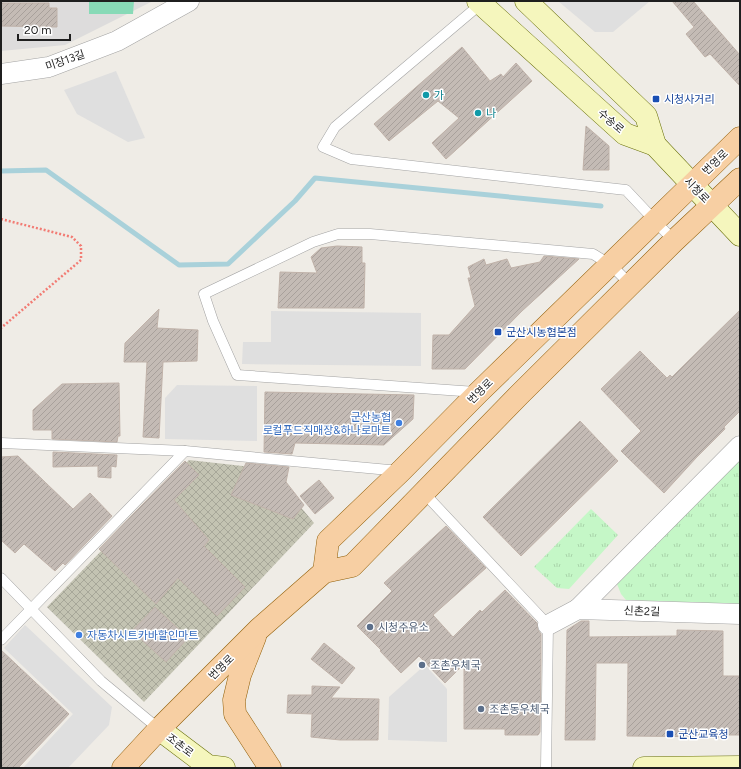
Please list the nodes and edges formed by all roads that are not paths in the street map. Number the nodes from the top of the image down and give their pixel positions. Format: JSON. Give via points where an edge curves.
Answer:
{"nodes":[{"id":1,"x":188,"y":1,"type":"edge"},
{"id":2,"x":526,"y":1,"type":"edge"},
{"id":3,"x":481,"y":2,"type":"edge"},
{"id":4,"x":1,"y":74,"type":"edge"},
{"id":5,"x":740,"y":138,"type":"edge"},
{"id":6,"x":655,"y":145,"type":"junction"},
{"id":7,"x":740,"y":179,"type":"edge"},
{"id":8,"x":692,"y":184,"type":"junction"},
{"id":9,"x":712,"y":206,"type":"junction"},
{"id":10,"x":655,"y":220,"type":"junction"},
{"id":11,"x":740,"y":235,"type":"edge"},
{"id":12,"x":674,"y":241,"type":"junction"},
{"id":13,"x":611,"y":265,"type":"junction"},
{"id":14,"x":632,"y":285,"type":"junction"},
{"id":15,"x":478,"y":392,"type":"junction"},
{"id":16,"x":1,"y":443,"type":"edge"},
{"id":17,"x":740,"y":446,"type":"edge"},
{"id":18,"x":185,"y":451,"type":"junction"},
{"id":19,"x":401,"y":471,"type":"junction"},
{"id":20,"x":424,"y":493,"type":"junction"},
{"id":21,"x":324,"y":572,"type":"junction"},
{"id":22,"x":1,"y":578,"type":"edge"},
{"id":23,"x":578,"y":609,"type":"junction"},
{"id":24,"x":31,"y":610,"type":"junction"},
{"id":25,"x":740,"y":614,"type":"edge"},
{"id":26,"x":548,"y":625,"type":"junction"},
{"id":27,"x":258,"y":629,"type":"junction"},
{"id":28,"x":1,"y":640,"type":"edge"},
{"id":29,"x":159,"y":729,"type":"junction"},
{"id":30,"x":123,"y":768,"type":"edge"},
{"id":31,"x":224,"y":768,"type":"edge"},
{"id":32,"x":270,"y":768,"type":"edge"},
{"id":33,"x":546,"y":768,"type":"edge"},
{"id":34,"x":644,"y":768,"type":"edge"},
{"id":35,"x":740,"y":768,"type":"edge"}],
"edges":[{"from":1,"to":4,"type":"street","name":"미장13길","via":[[117,41],[49,68]]},
{"from":2,"to":6,"type":"street","via":[[646,116]]},
{"from":3,"to":6,"type":"street","name":"수송로","via":[[625,134]]},
{"from":3,"to":10,"type":"lane","name":"수송로","via":[[335,127],[323,147],[351,159],[626,190]]},
{"from":5,"to":8,"type":"main road","name":"번영로"},
{"from":6,"to":8,"type":"street","name":"시청로"},
{"from":7,"to":9,"type":"main road","name":"번영로"},
{"from":8,"to":9,"type":"street","name":"시청로"},
{"from":8,"to":10,"type":"main road","name":"번영로"},
{"from":9,"to":11,"type":"street","name":"시청로"},
{"from":9,"to":12,"type":"main road","name":"번영로"},
{"from":10,"to":12,"type":"lane"},
{"from":10,"to":13,"type":"main road","name":"번영로"},
{"from":12,"to":14,"type":"main road","name":"번영로"},
{"from":13,"to":14,"type":"lane"},
{"from":13,"to":15,"type":"main road","name":"번영로"},
{"from":13,"to":15,"type":"lane","via":[[593,254],[580,252],[370,234],[338,234],[313,242],[204,294],[237,375]]},
{"from":14,"to":20,"type":"main road","name":"번영로","via":[[519,395]]},
{"from":15,"to":19,"type":"main road","name":"번영로"},
{"from":16,"to":18,"type":"lane"},
{"from":17,"to":23,"type":"street"},
{"from":18,"to":19,"type":"lane"},
{"from":18,"to":24,"type":"lane"},
{"from":19,"to":21,"type":"main road","name":"번영로","via":[[328,541]]},
{"from":20,"to":21,"type":"main road","name":"번영로","via":[[352,566]]},
{"from":20,"to":26,"type":"lane"},
{"from":21,"to":27,"type":"main road","name":"번영로"},
{"from":22,"to":24,"type":"lane"},
{"from":23,"to":25,"type":"street","name":"신촌2길"},
{"from":23,"to":26,"type":"street","name":"신촌2길"},
{"from":24,"to":28,"type":"lane"},
{"from":24,"to":29,"type":"lane","via":[[101,681]]},
{"from":26,"to":33,"type":"lane"},
{"from":27,"to":29,"type":"main road","name":"번영로"},
{"from":27,"to":32,"type":"main road","via":[[240,675],[234,700],[234,714]]},
{"from":29,"to":30,"type":"main road","name":"번영로"},
{"from":29,"to":31,"type":"street","name":"조촌로","via":[[208,766]]},
{"from":34,"to":35,"type":"street"}]}
